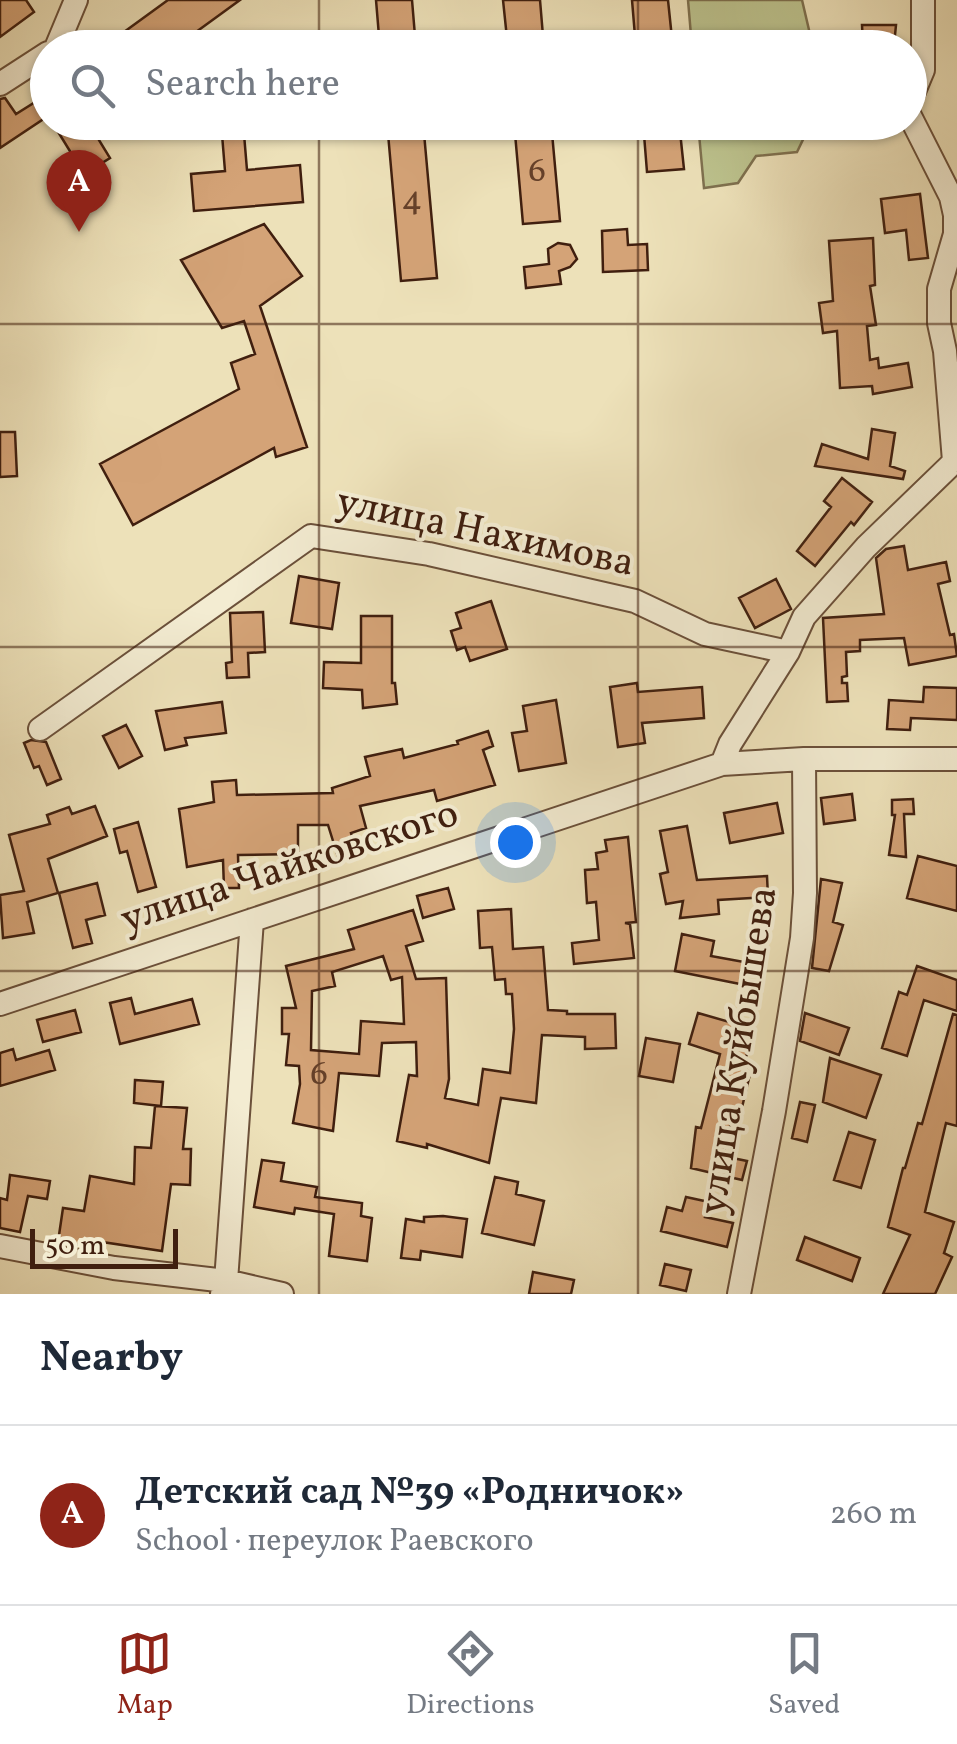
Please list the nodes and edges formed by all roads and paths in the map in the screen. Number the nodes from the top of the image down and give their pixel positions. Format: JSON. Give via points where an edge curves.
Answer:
{"nodes":[{"id":1,"x":76,"y":0,"type":"edge"},
{"id":2,"x":923,"y":0,"type":"edge"},
{"id":3,"x":64,"y":30,"type":"edge"},
{"id":4,"x":923,"y":30,"type":"edge"},
{"id":5,"x":30,"y":65,"type":"edge"},
{"id":6,"x":0,"y":84,"type":"edge"},
{"id":7,"x":922,"y":140,"type":"edge"},
{"id":8,"x":956,"y":460,"type":"edge"},
{"id":9,"x":788,"y":652,"type":"junction"},
{"id":10,"x":40,"y":729,"type":"dead end"},
{"id":11,"x":804,"y":759,"type":"junction"},
{"id":12,"x":957,"y":759,"type":"edge"},
{"id":13,"x":722,"y":764,"type":"junction"},
{"id":14,"x":252,"y":920,"type":"junction"},
{"id":15,"x":0,"y":1004,"type":"edge"},
{"id":16,"x":0,"y":1246,"type":"edge"},
{"id":17,"x":224,"y":1287,"type":"edge"},
{"id":18,"x":282,"y":1294,"type":"edge"},
{"id":19,"x":739,"y":1294,"type":"edge"}],
"edges":[{"from":1,"to":3,"type":"street"},
{"from":2,"to":4,"type":"street"},
{"from":5,"to":6,"type":"street"},
{"from":7,"to":8,"type":"street","via":[[956,215],[939,289],[939,323]]},
{"from":8,"to":9,"type":"street","via":[[804,617]]},
{"from":9,"to":10,"type":"street","name":"улица Нахимова","via":[[705,634],[635,601],[429,554],[310,536]]},
{"from":9,"to":13,"type":"street"},
{"from":11,"to":12,"type":"street","name":"улица Чайковского"},
{"from":11,"to":13,"type":"street","name":"улица Чайковского"},
{"from":11,"to":19,"type":"street","name":"улица Куйбышева","via":[[802,938]]},
{"from":13,"to":14,"type":"street","name":"улица Чайковского"},
{"from":14,"to":15,"type":"street","name":"улица Чайковского"},
{"from":14,"to":17,"type":"street"},
{"from":16,"to":17,"type":"street"},
{"from":17,"to":18,"type":"street"}]}
